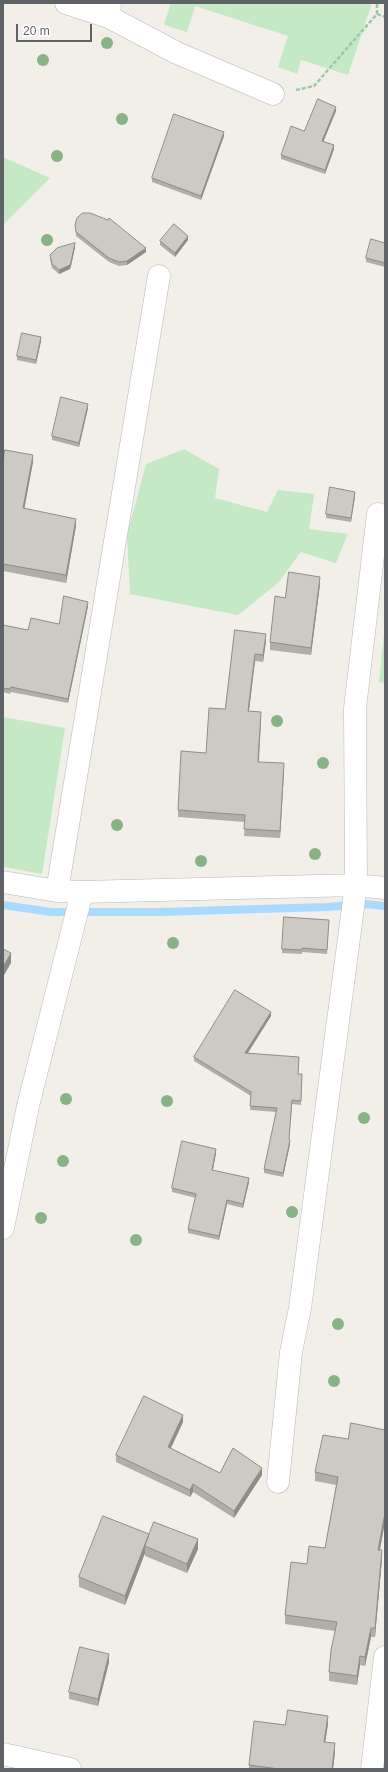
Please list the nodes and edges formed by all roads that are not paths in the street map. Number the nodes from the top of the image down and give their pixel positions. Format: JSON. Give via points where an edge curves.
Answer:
{"nodes":[{"id":1,"x":66,"y":3,"type":"edge"},
{"id":2,"x":109,"y":10,"type":"edge"},
{"id":3,"x":272,"y":94,"type":"road end"},
{"id":4,"x":159,"y":276,"type":"dead end"},
{"id":5,"x":378,"y":514,"type":"dead end"},
{"id":6,"x":3,"y":882,"type":"edge"},
{"id":7,"x":356,"y":885,"type":"junction"},
{"id":8,"x":385,"y":888,"type":"edge"},
{"id":9,"x":57,"y":891,"type":"junction"},
{"id":10,"x":82,"y":892,"type":"junction"},
{"id":11,"x":3,"y":1228,"type":"edge"},
{"id":12,"x":278,"y":1482,"type":"dead end"},
{"id":13,"x":385,"y":1657,"type":"edge"},
{"id":14,"x":3,"y":1754,"type":"edge"},
{"id":15,"x":70,"y":1769,"type":"edge"},
{"id":16,"x":372,"y":1769,"type":"edge"}],
"edges":[{"from":1,"to":2,"type":"street"},
{"from":2,"to":3,"type":"street","via":[[177,53]]},
{"from":4,"to":9,"type":"street"},
{"from":5,"to":7,"type":"street","via":[[355,708]]},
{"from":6,"to":9,"type":"street"},
{"from":7,"to":8,"type":"street"},
{"from":7,"to":10,"type":"street"},
{"from":7,"to":12,"type":"street","via":[[301,1300],[291,1352]]},
{"from":9,"to":10,"type":"street"},
{"from":10,"to":11,"type":"street","via":[[28,1106]]},
{"from":13,"to":16,"type":"street"},
{"from":14,"to":15,"type":"street"}]}
